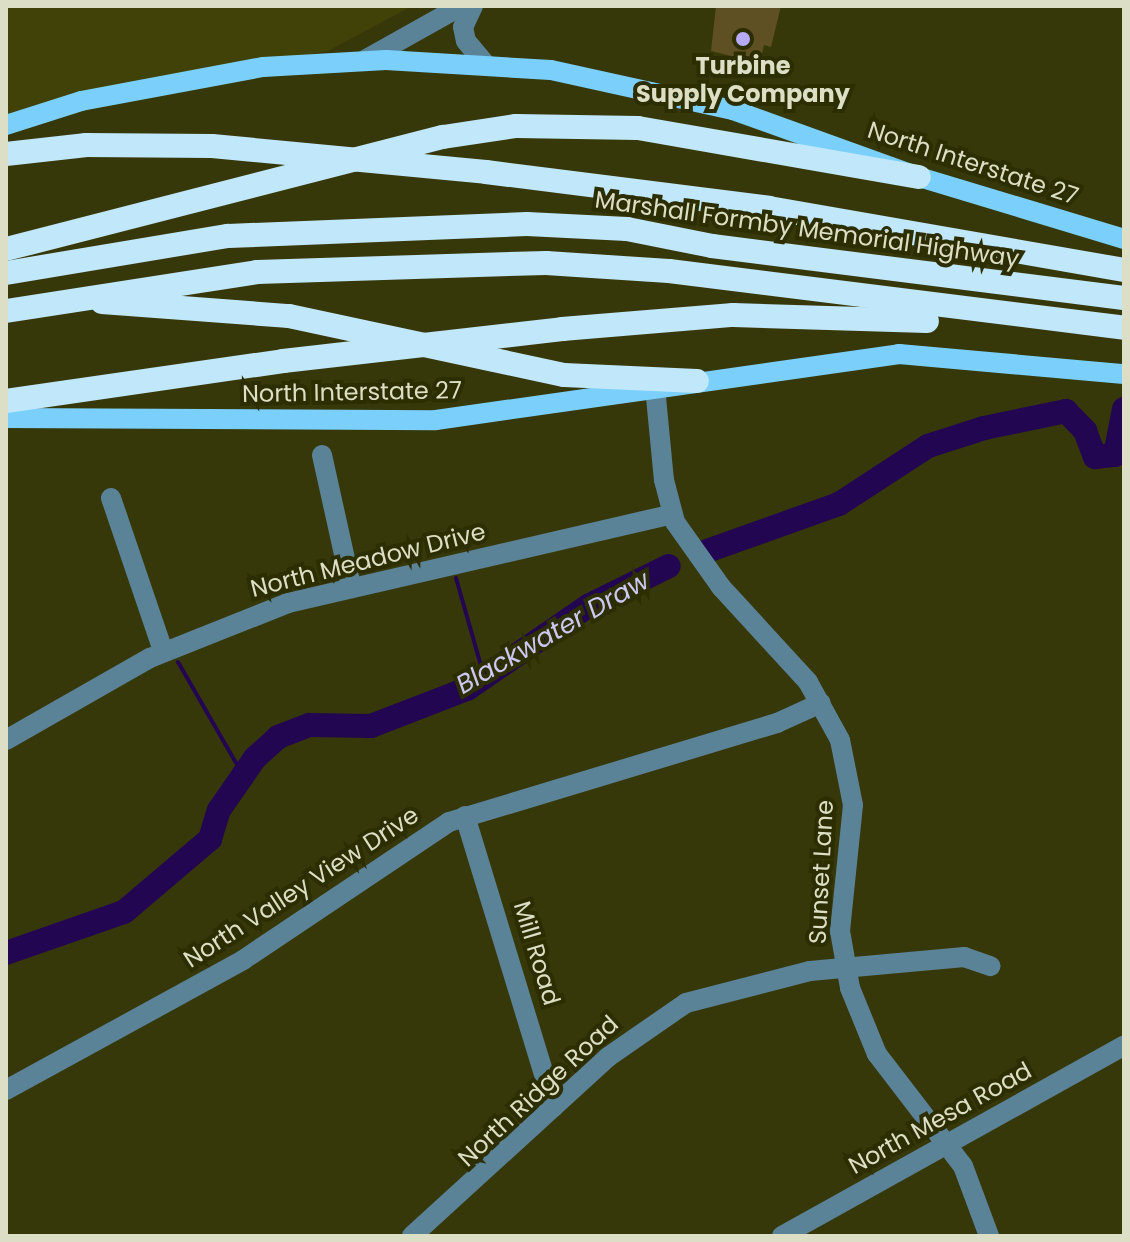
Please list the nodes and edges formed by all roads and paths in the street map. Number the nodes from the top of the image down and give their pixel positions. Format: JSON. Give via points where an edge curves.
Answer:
{"nodes":[{"id":1,"x":461,"y":6,"type":"edge"},
{"id":2,"x":473,"y":6,"type":"edge"},
{"id":3,"x":363,"y":61,"type":"junction"},
{"id":4,"x":486,"y":65,"type":"junction"},
{"id":5,"x":6,"y":125,"type":"edge"},
{"id":6,"x":6,"y":154,"type":"edge"},
{"id":7,"x":919,"y":177,"type":"junction"},
{"id":8,"x":1124,"y":239,"type":"edge"},
{"id":9,"x":6,"y":249,"type":"edge"},
{"id":10,"x":1124,"y":270,"type":"edge"},
{"id":11,"x":6,"y":273,"type":"edge"},
{"id":12,"x":1124,"y":298,"type":"edge"},
{"id":13,"x":72,"y":300,"type":"junction"},
{"id":14,"x":6,"y":311,"type":"edge"},
{"id":15,"x":1124,"y":329,"type":"edge"},
{"id":16,"x":1124,"y":374,"type":"edge"},
{"id":17,"x":697,"y":381,"type":"junction"},
{"id":18,"x":655,"y":387,"type":"junction"},
{"id":19,"x":6,"y":401,"type":"edge"},
{"id":20,"x":6,"y":418,"type":"edge"},
{"id":21,"x":322,"y":455,"type":"dead end"},
{"id":22,"x":111,"y":498,"type":"dead end"},
{"id":23,"x":672,"y":514,"type":"junction"},
{"id":24,"x":351,"y":586,"type":"junction"},
{"id":25,"x":163,"y":651,"type":"junction"},
{"id":26,"x":821,"y":703,"type":"junction"},
{"id":27,"x":6,"y":740,"type":"edge"},
{"id":28,"x":465,"y":816,"type":"junction"},
{"id":29,"x":990,"y":966,"type":"dead end"},
{"id":30,"x":845,"y":970,"type":"junction"},
{"id":31,"x":1124,"y":1046,"type":"edge"},
{"id":32,"x":6,"y":1090,"type":"edge"},
{"id":33,"x":554,"y":1107,"type":"junction"},
{"id":34,"x":948,"y":1144,"type":"junction"},
{"id":35,"x":412,"y":1236,"type":"edge"},
{"id":36,"x":782,"y":1236,"type":"edge"},
{"id":37,"x":989,"y":1236,"type":"edge"}],
"edges":[{"from":1,"to":3,"type":"street"},
{"from":2,"to":4,"type":"street","via":[[463,27],[466,41]]},
{"from":3,"to":4,"type":"main road","name":"North Interstate 27"},
{"from":3,"to":5,"type":"main road","name":"North Interstate 27","via":[[189,78]]},
{"from":4,"to":7,"type":"main road","name":"North Interstate 27","via":[[666,92],[806,132]]},
{"from":6,"to":10,"type":"highway","bridge":true,"via":[[86,145],[212,146],[486,172],[769,208]]},
{"from":7,"to":8,"type":"main road","name":"North Interstate 27"},
{"from":7,"to":9,"type":"highway","via":[[638,128],[516,126],[443,137]]},
{"from":11,"to":12,"type":"highway","name":"Marshall Formby Memorial Highway","via":[[228,236],[527,224],[627,229],[712,246]]},
{"from":13,"to":14,"type":"highway"},
{"from":13,"to":15,"type":"highway","via":[[257,272],[546,263],[669,271]]},
{"from":13,"to":17,"type":"highway","via":[[289,316],[564,375]]},
{"from":15,"to":19,"type":"highway","bridge":true,"via":[[798,315],[562,329],[283,361]]},
{"from":16,"to":17,"type":"main road","name":"North Interstate 27","via":[[899,354]]},
{"from":17,"to":18,"type":"main road","name":"North Interstate 27"},
{"from":18,"to":20,"type":"main road","name":"North Interstate 27","via":[[436,420]]},
{"from":18,"to":23,"type":"street","name":"Sunset Lane"},
{"from":21,"to":24,"type":"street"},
{"from":22,"to":25,"type":"street"},
{"from":23,"to":24,"type":"street","name":"North Meadow Drive"},
{"from":23,"to":26,"type":"street","name":"Sunset Lane","via":[[721,587],[797,668]]},
{"from":24,"to":25,"type":"street","name":"North Meadow Drive","via":[[275,607]]},
{"from":25,"to":27,"type":"street","name":"North Meadow Drive"},
{"from":26,"to":28,"type":"street","name":"North Valley View Drive","via":[[777,723]]},
{"from":26,"to":30,"type":"street","name":"Sunset Lane","via":[[850,776],[840,931]]},
{"from":28,"to":32,"type":"street","name":"North Valley View Drive","via":[[401,850],[243,960]]},
{"from":28,"to":33,"type":"street","name":"Mill Road"},
{"from":29,"to":30,"type":"street","name":"North Ridge Road","via":[[964,957]]},
{"from":30,"to":33,"type":"street","name":"North Ridge Road","via":[[770,977],[686,1003],[638,1033]]},
{"from":30,"to":34,"type":"street","name":"Sunset Lane","via":[[877,1054]]},
{"from":31,"to":34,"type":"street","name":"North Mesa Road"},
{"from":33,"to":35,"type":"street","name":"North Ridge Road"},
{"from":34,"to":36,"type":"street","name":"North Mesa Road"},
{"from":34,"to":37,"type":"street","name":"Sunset Lane","via":[[967,1174]]}]}
